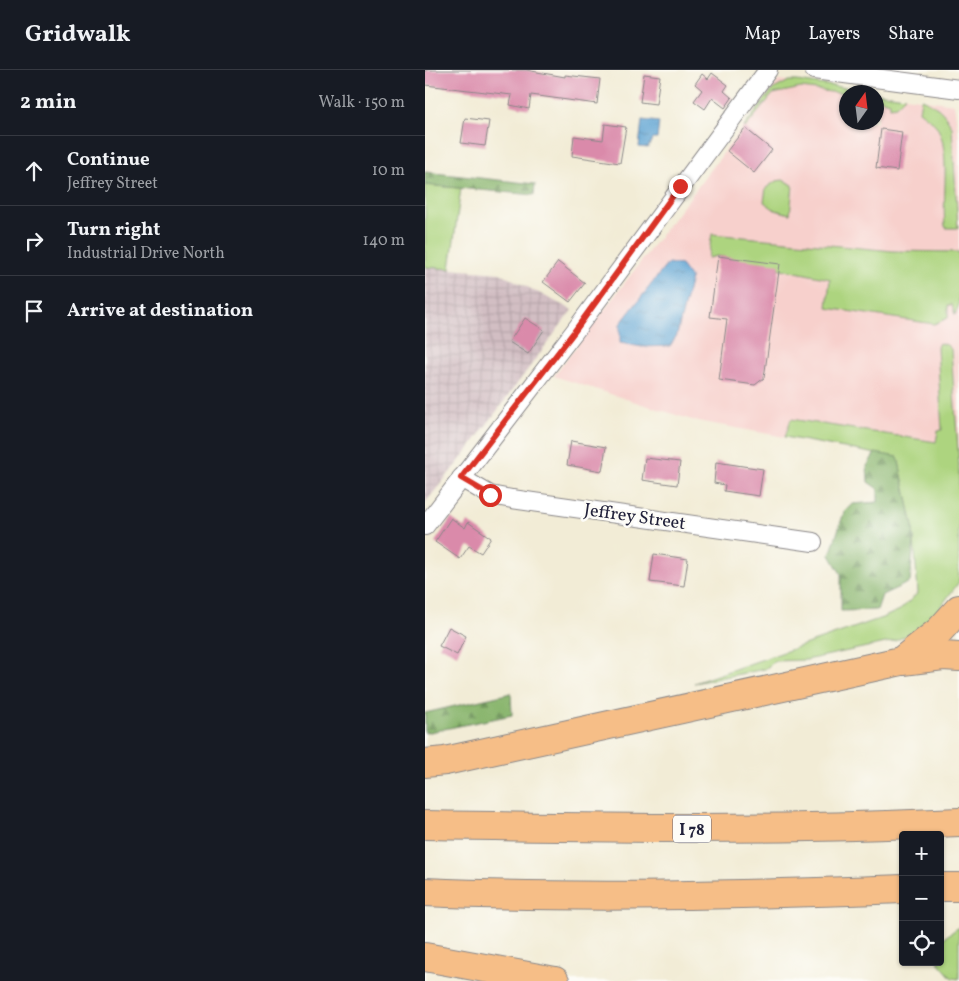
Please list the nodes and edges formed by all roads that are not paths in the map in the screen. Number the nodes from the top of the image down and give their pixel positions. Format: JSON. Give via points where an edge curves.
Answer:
{"nodes":[{"id":1,"x":768,"y":70,"type":"edge"},
{"id":2,"x":814,"y":70,"type":"edge"},
{"id":3,"x":959,"y":89,"type":"edge"},
{"id":4,"x":461,"y":478,"type":"junction"},
{"id":5,"x":425,"y":526,"type":"edge"},
{"id":6,"x":813,"y":542,"type":"dead end"},
{"id":7,"x":959,"y":609,"type":"edge"},
{"id":8,"x":959,"y":657,"type":"edge"},
{"id":9,"x":901,"y":661,"type":"junction"},
{"id":10,"x":425,"y":763,"type":"edge"},
{"id":11,"x":959,"y":822,"type":"edge"},
{"id":12,"x":425,"y":825,"type":"edge"},
{"id":13,"x":959,"y":887,"type":"edge"},
{"id":14,"x":944,"y":888,"type":"edge"},
{"id":15,"x":899,"y":889,"type":"edge"},
{"id":16,"x":425,"y":892,"type":"edge"},
{"id":17,"x":425,"y":958,"type":"edge"},
{"id":18,"x":555,"y":981,"type":"edge"}],
"edges":[{"from":1,"to":4,"type":"street","via":[[574,332]]},
{"from":2,"to":3,"type":"street"},
{"from":4,"to":5,"type":"street"},
{"from":4,"to":6,"type":"street","name":"Jeffrey Street","via":[[490,495]]},
{"from":7,"to":9,"type":"highway","via":[[939,631]]},
{"from":8,"to":9,"type":"highway"},
{"from":9,"to":10,"type":"highway"},
{"from":11,"to":12,"type":"highway","number":"I 78","via":[[659,830]]},
{"from":13,"to":14,"type":"highway"},
{"from":15,"to":16,"type":"highway","via":[[779,894],[526,896]]},
{"from":17,"to":18,"type":"highway"}]}
